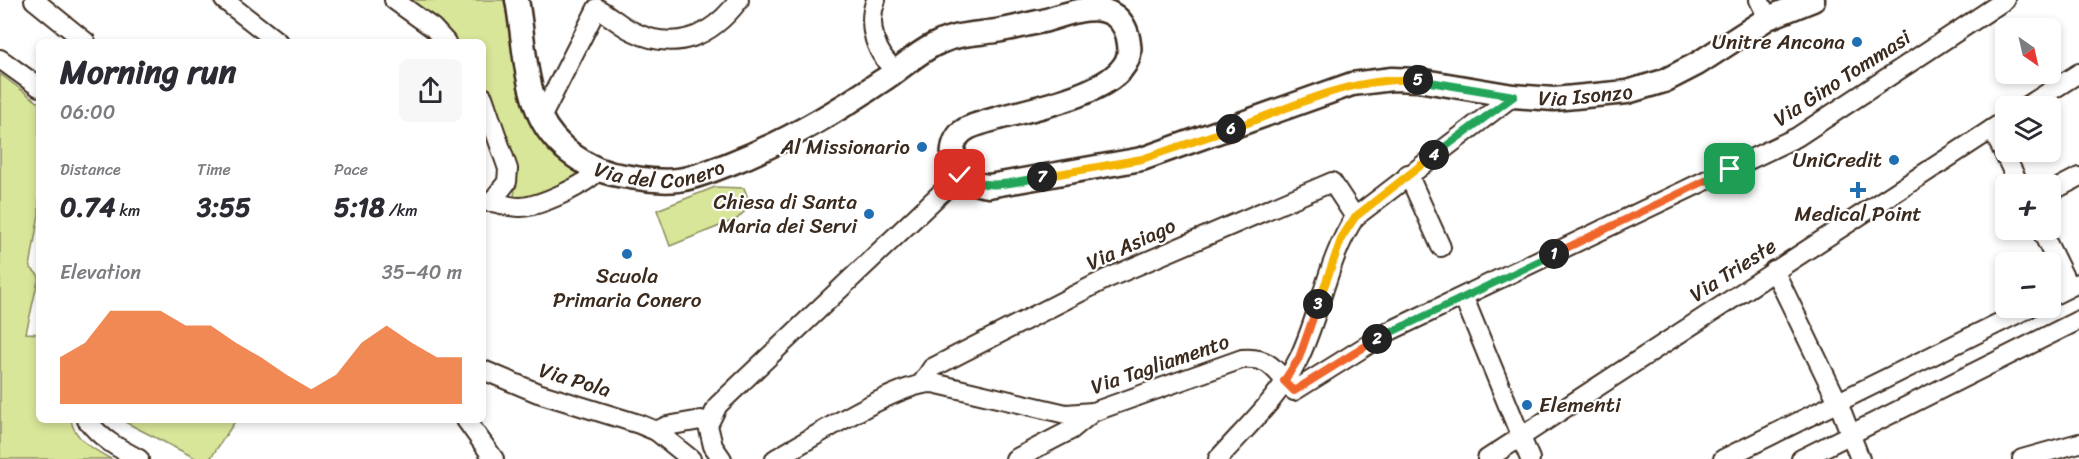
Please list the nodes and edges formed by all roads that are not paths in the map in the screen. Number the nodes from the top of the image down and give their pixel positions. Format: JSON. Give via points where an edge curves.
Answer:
{"nodes":[{"id":1,"x":224,"y":0,"type":"edge"},
{"id":2,"x":394,"y":0,"type":"edge"},
{"id":3,"x":517,"y":0,"type":"edge"},
{"id":4,"x":739,"y":0,"type":"edge"},
{"id":5,"x":876,"y":0,"type":"edge"},
{"id":6,"x":1813,"y":0,"type":"edge"},
{"id":7,"x":2005,"y":0,"type":"edge"},
{"id":8,"x":43,"y":2,"type":"edge"},
{"id":9,"x":1764,"y":9,"type":"edge"},
{"id":10,"x":83,"y":39,"type":"edge"},
{"id":11,"x":274,"y":39,"type":"edge"},
{"id":12,"x":443,"y":39,"type":"edge"},
{"id":13,"x":0,"y":59,"type":"edge"},
{"id":14,"x":897,"y":71,"type":"junction"},
{"id":15,"x":2079,"y":73,"type":"edge"},
{"id":16,"x":36,"y":85,"type":"edge"},
{"id":17,"x":1514,"y":96,"type":"junction"},
{"id":18,"x":2043,"y":96,"type":"edge"},
{"id":19,"x":486,"y":106,"type":"edge"},
{"id":20,"x":541,"y":118,"type":"junction"},
{"id":21,"x":1995,"y":128,"type":"edge"},
{"id":22,"x":1408,"y":174,"type":"junction"},
{"id":23,"x":594,"y":175,"type":"junction"},
{"id":24,"x":960,"y":175,"type":"junction"},
{"id":25,"x":2079,"y":177,"type":"edge"},
{"id":26,"x":2061,"y":186,"type":"edge"},
{"id":27,"x":488,"y":201,"type":"edge"},
{"id":28,"x":1355,"y":217,"type":"junction"},
{"id":29,"x":2047,"y":240,"type":"edge"},
{"id":30,"x":1441,"y":247,"type":"dead end"},
{"id":31,"x":1774,"y":270,"type":"junction"},
{"id":32,"x":2074,"y":285,"type":"edge"},
{"id":33,"x":1466,"y":303,"type":"dead end"},
{"id":34,"x":2008,"y":318,"type":"edge"},
{"id":35,"x":2079,"y":320,"type":"edge"},
{"id":36,"x":486,"y":371,"type":"edge"},
{"id":37,"x":1284,"y":381,"type":"junction"},
{"id":38,"x":922,"y":383,"type":"junction"},
{"id":39,"x":1838,"y":402,"type":"junction"},
{"id":40,"x":1093,"y":412,"type":"junction"},
{"id":41,"x":89,"y":423,"type":"edge"},
{"id":42,"x":468,"y":423,"type":"edge"},
{"id":43,"x":708,"y":425,"type":"junction"},
{"id":44,"x":656,"y":431,"type":"junction"},
{"id":45,"x":1852,"y":434,"type":"junction"},
{"id":46,"x":1521,"y":437,"type":"junction"},
{"id":47,"x":2079,"y":443,"type":"edge"},
{"id":48,"x":139,"y":459,"type":"edge"},
{"id":49,"x":494,"y":459,"type":"edge"},
{"id":50,"x":691,"y":459,"type":"edge"},
{"id":51,"x":722,"y":459,"type":"edge"},
{"id":52,"x":775,"y":459,"type":"edge"},
{"id":53,"x":1015,"y":459,"type":"edge"},
{"id":54,"x":1218,"y":459,"type":"edge"},
{"id":55,"x":1486,"y":459,"type":"edge"},
{"id":56,"x":1530,"y":459,"type":"edge"},
{"id":57,"x":1724,"y":459,"type":"edge"},
{"id":58,"x":1801,"y":459,"type":"edge"},
{"id":59,"x":1860,"y":459,"type":"edge"},
{"id":60,"x":2022,"y":459,"type":"edge"}],
"edges":[{"from":1,"to":11,"type":"street"},
{"from":2,"to":12,"type":"street"},
{"from":3,"to":20,"type":"main road","name":"Via del Conero","via":[[531,91]]},
{"from":4,"to":20,"type":"street","via":[[712,30],[665,41],[633,31],[597,8]]},
{"from":5,"to":14,"type":"street","via":[[871,21],[874,32],[884,62]]},
{"from":6,"to":9,"type":"main road","name":"Via Isonzo"},
{"from":7,"to":37,"type":"street","name":"Via Gino Tommasi","via":[[1797,137],[1390,331],[1294,391]]},
{"from":8,"to":10,"type":"street"},
{"from":9,"to":17,"type":"main road","name":"Via Isonzo","via":[[1697,64],[1664,81],[1627,92],[1592,96]]},
{"from":13,"to":16,"type":"street"},
{"from":14,"to":23,"type":"main road","name":"Via del Conero","via":[[785,140],[691,178],[662,181]]},
{"from":14,"to":24,"type":"main road","name":"Via del Conero","via":[[922,51],[950,37],[998,31],[1095,9],[1114,15],[1124,26],[1129,59],[1117,75],[1104,84],[959,134],[954,141],[953,158]]},
{"from":15,"to":18,"type":"street"},
{"from":17,"to":22,"type":"street"},
{"from":17,"to":24,"type":"main road","name":"Via Isonzo","via":[[1418,80],[1352,84],[1142,159],[989,186]]},
{"from":19,"to":27,"type":"street","via":[[508,169],[507,182]]},
{"from":20,"to":23,"type":"main road","name":"Via del Conero","via":[[556,140]]},
{"from":21,"to":31,"type":"street","name":"Via Trieste"},
{"from":22,"to":28,"type":"street"},
{"from":22,"to":30,"type":"street"},
{"from":23,"to":27,"type":"street","via":[[522,207]]},
{"from":24,"to":43,"type":"street","via":[[718,405]]},
{"from":25,"to":26,"type":"street"},
{"from":28,"to":37,"type":"street","via":[[1342,237],[1299,358]]},
{"from":28,"to":38,"type":"street","name":"Via Asiago","via":[[1332,182],[1096,284],[933,368]]},
{"from":29,"to":32,"type":"street"},
{"from":31,"to":39,"type":"street"},
{"from":31,"to":46,"type":"street","name":"Via Trieste"},
{"from":33,"to":46,"type":"street"},
{"from":34,"to":39,"type":"street"},
{"from":35,"to":45,"type":"street"},
{"from":36,"to":44,"type":"street","name":"Via Pola","via":[[538,393]]},
{"from":37,"to":40,"type":"street","name":"Via Tagliamento","via":[[1257,357],[1242,359]]},
{"from":37,"to":54,"type":"street","via":[[1272,400]]},
{"from":38,"to":40,"type":"street","name":"Via Tagliamento","via":[[1066,414]]},
{"from":38,"to":52,"type":"street","name":"Via Tagliamento","via":[[909,386]]},
{"from":39,"to":45,"type":"street"},
{"from":39,"to":57,"type":"street"},
{"from":40,"to":53,"type":"street","via":[[1071,429]]},
{"from":41,"to":48,"type":"street","via":[[113,446]]},
{"from":42,"to":49,"type":"street"},
{"from":43,"to":44,"type":"street","via":[[701,420]]},
{"from":43,"to":51,"type":"street","via":[[713,446]]},
{"from":44,"to":50,"type":"street"},
{"from":45,"to":58,"type":"street"},
{"from":45,"to":59,"type":"street"},
{"from":46,"to":55,"type":"street","name":"Via Trieste"},
{"from":46,"to":56,"type":"street"},
{"from":47,"to":60,"type":"street"}]}
